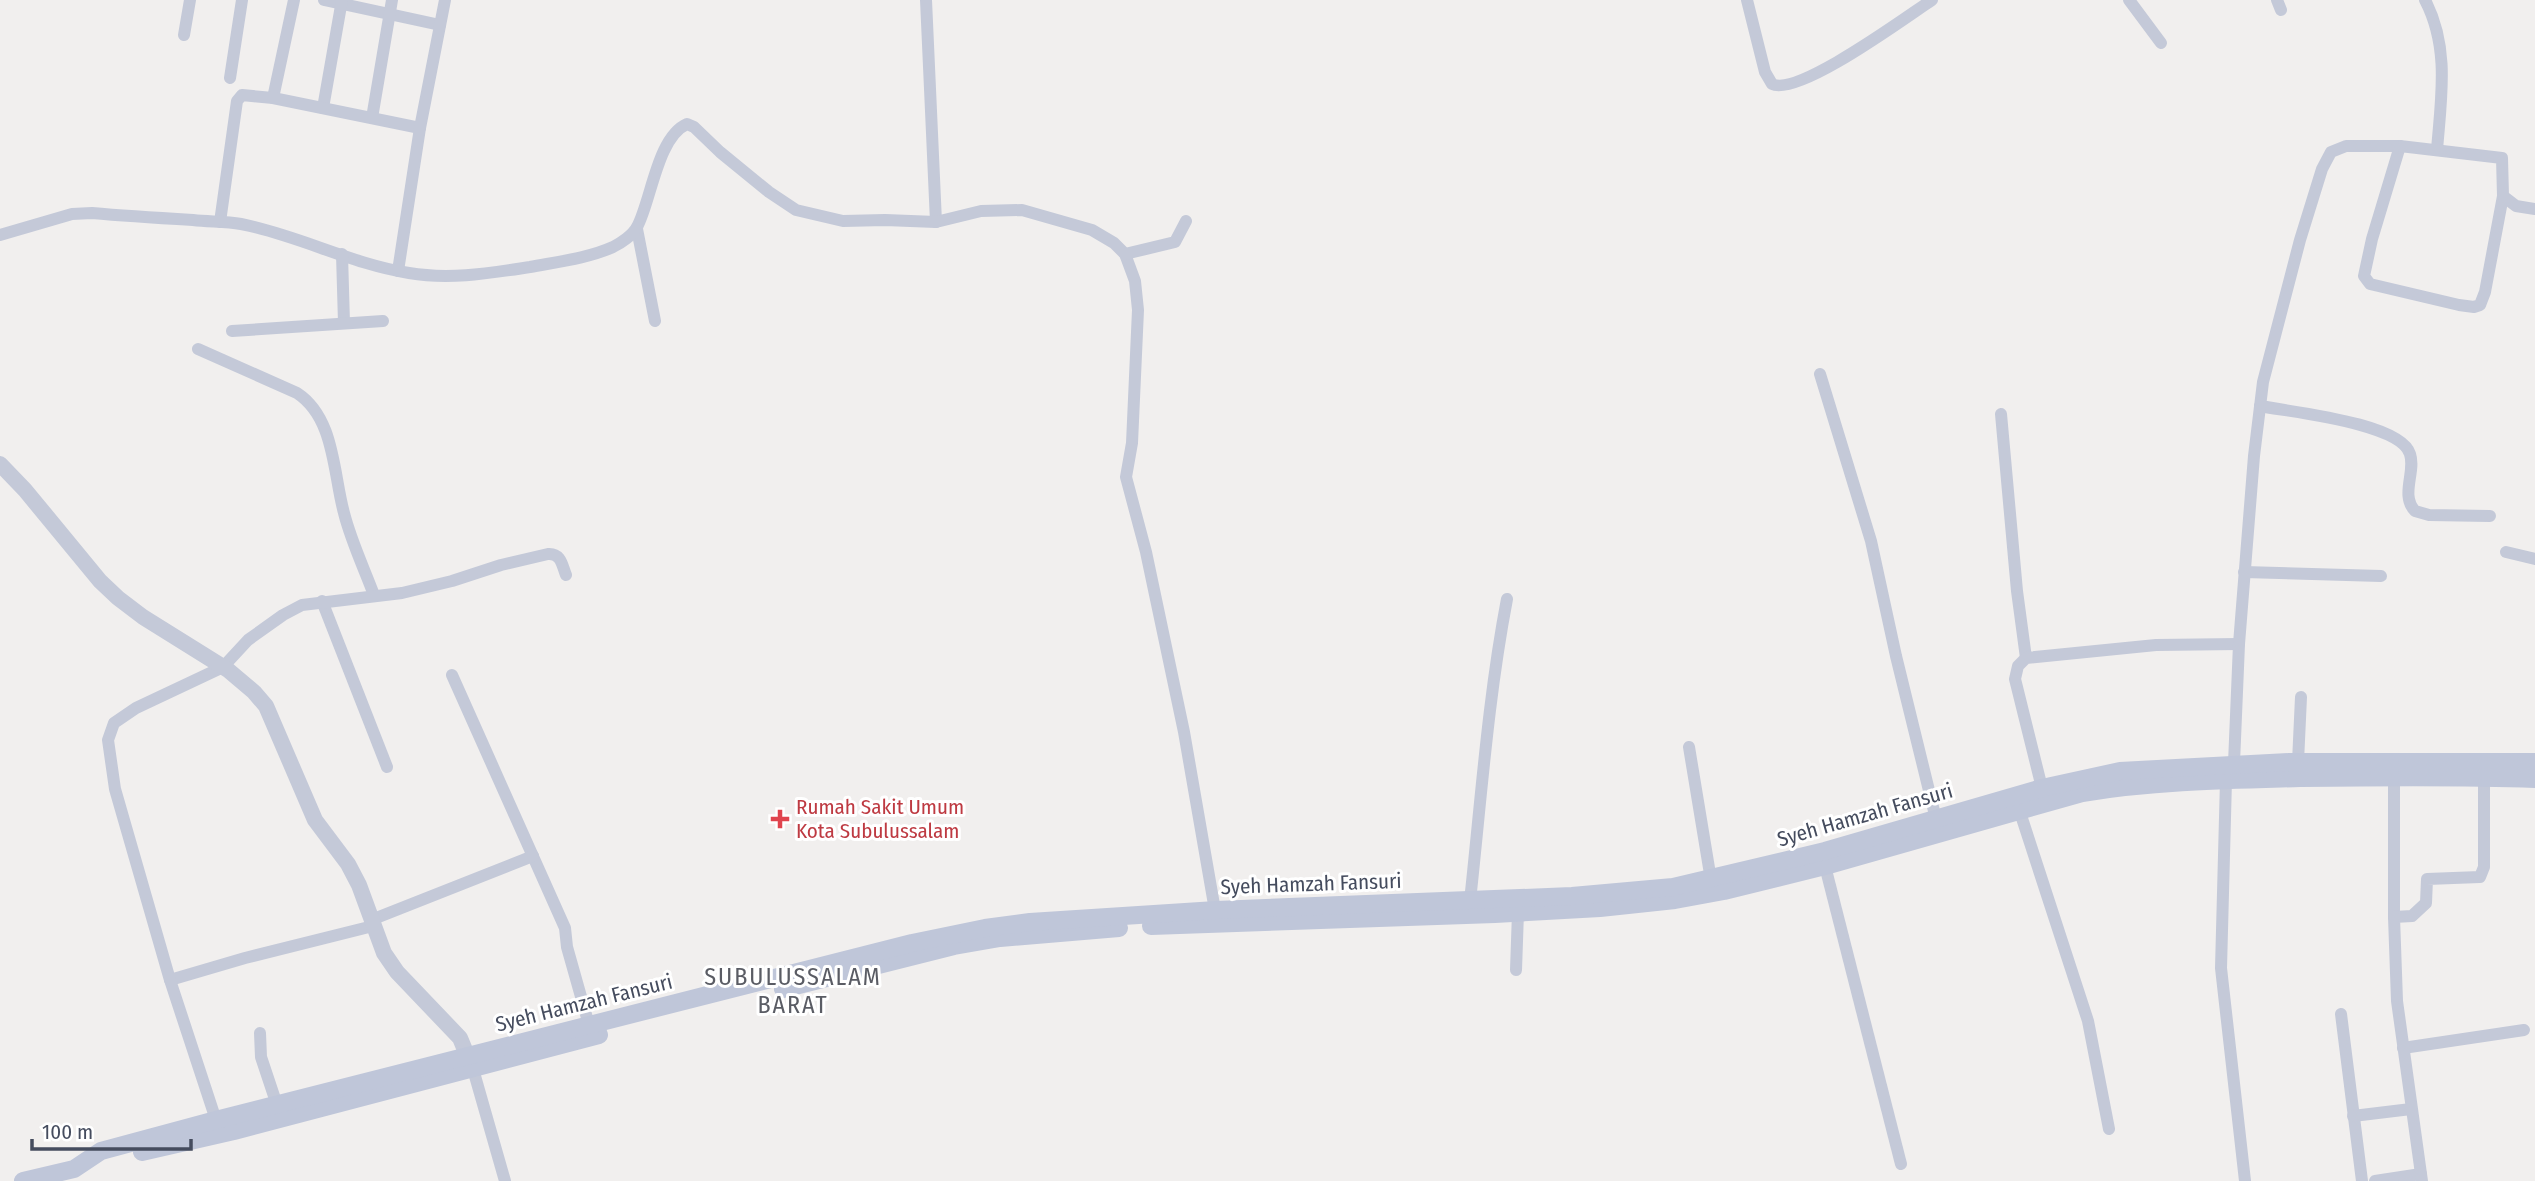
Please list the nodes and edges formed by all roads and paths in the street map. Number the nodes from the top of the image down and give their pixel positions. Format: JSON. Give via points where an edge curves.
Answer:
{"nodes":[{"id":1,"x":190,"y":0,"type":"edge"},
{"id":2,"x":242,"y":0,"type":"edge"},
{"id":3,"x":294,"y":0,"type":"edge"},
{"id":4,"x":324,"y":0,"type":"edge"},
{"id":5,"x":444,"y":0,"type":"edge"},
{"id":6,"x":926,"y":0,"type":"edge"},
{"id":7,"x":1748,"y":0,"type":"edge"},
{"id":8,"x":1933,"y":0,"type":"edge"},
{"id":9,"x":2129,"y":0,"type":"edge"},
{"id":10,"x":2425,"y":0,"type":"edge"},
{"id":11,"x":342,"y":1,"type":"edge"},
{"id":12,"x":390,"y":6,"type":"edge"},
{"id":13,"x":440,"y":24,"type":"junction"},
{"id":14,"x":184,"y":35,"type":"dead end"},
{"id":15,"x":2161,"y":43,"type":"dead end"},
{"id":16,"x":230,"y":78,"type":"dead end"},
{"id":17,"x":274,"y":98,"type":"junction"},
{"id":18,"x":323,"y":108,"type":"junction"},
{"id":19,"x":372,"y":118,"type":"junction"},
{"id":20,"x":420,"y":128,"type":"junction"},
{"id":21,"x":2400,"y":146,"type":"junction"},
{"id":22,"x":2437,"y":150,"type":"junction"},
{"id":23,"x":2503,"y":196,"type":"junction"},
{"id":24,"x":2535,"y":209,"type":"edge"},
{"id":25,"x":1186,"y":221,"type":"dead end"},
{"id":26,"x":220,"y":222,"type":"junction"},
{"id":27,"x":936,"y":222,"type":"junction"},
{"id":28,"x":637,"y":229,"type":"junction"},
{"id":29,"x":0,"y":235,"type":"edge"},
{"id":30,"x":342,"y":254,"type":"junction"},
{"id":31,"x":1125,"y":254,"type":"junction"},
{"id":32,"x":398,"y":271,"type":"junction"},
{"id":33,"x":383,"y":321,"type":"dead end"},
{"id":34,"x":655,"y":321,"type":"dead end"},
{"id":35,"x":344,"y":323,"type":"junction"},
{"id":36,"x":232,"y":331,"type":"dead end"},
{"id":37,"x":198,"y":349,"type":"dead end"},
{"id":38,"x":1820,"y":374,"type":"dead end"},
{"id":39,"x":2260,"y":406,"type":"junction"},
{"id":40,"x":2001,"y":414,"type":"dead end"},
{"id":41,"x":0,"y":464,"type":"edge"},
{"id":42,"x":2490,"y":516,"type":"dead end"},
{"id":43,"x":2506,"y":552,"type":"dead end"},
{"id":44,"x":2535,"y":559,"type":"edge"},
{"id":45,"x":2244,"y":572,"type":"junction"},
{"id":46,"x":566,"y":575,"type":"dead end"},
{"id":47,"x":2381,"y":576,"type":"dead end"},
{"id":48,"x":374,"y":595,"type":"junction"},
{"id":49,"x":1507,"y":599,"type":"dead end"},
{"id":50,"x":322,"y":601,"type":"junction"},
{"id":51,"x":2239,"y":644,"type":"junction"},
{"id":52,"x":2026,"y":659,"type":"junction"},
{"id":53,"x":223,"y":667,"type":"junction"},
{"id":54,"x":452,"y":675,"type":"dead end"},
{"id":55,"x":2301,"y":696,"type":"dead end"},
{"id":56,"x":1689,"y":747,"type":"dead end"},
{"id":57,"x":2298,"y":762,"type":"junction"},
{"id":58,"x":2535,"y":762,"type":"edge"},
{"id":59,"x":387,"y":768,"type":"dead end"},
{"id":60,"x":2230,"y":771,"type":"junction"},
{"id":61,"x":2394,"y":776,"type":"junction"},
{"id":62,"x":2484,"y":777,"type":"junction"},
{"id":63,"x":2535,"y":779,"type":"edge"},
{"id":64,"x":2042,"y":788,"type":"junction"},
{"id":65,"x":2017,"y":804,"type":"junction"},
{"id":66,"x":1936,"y":819,"type":"junction"},
{"id":67,"x":533,"y":856,"type":"junction"},
{"id":68,"x":1825,"y":866,"type":"junction"},
{"id":69,"x":1711,"y":880,"type":"junction"},
{"id":70,"x":1742,"y":880,"type":"junction"},
{"id":71,"x":1470,"y":901,"type":"junction"},
{"id":72,"x":1518,"y":912,"type":"junction"},
{"id":73,"x":1215,"y":917,"type":"junction"},
{"id":74,"x":2394,"y":917,"type":"junction"},
{"id":75,"x":372,"y":923,"type":"junction"},
{"id":76,"x":955,"y":940,"type":"junction"},
{"id":77,"x":1516,"y":970,"type":"dead end"},
{"id":78,"x":170,"y":979,"type":"junction"},
{"id":79,"x":2341,"y":1014,"type":"dead end"},
{"id":80,"x":589,"y":1025,"type":"junction"},
{"id":81,"x":2524,"y":1030,"type":"dead end"},
{"id":82,"x":260,"y":1033,"type":"dead end"},
{"id":83,"x":2403,"y":1048,"type":"junction"},
{"id":84,"x":470,"y":1063,"type":"junction"},
{"id":85,"x":277,"y":1105,"type":"junction"},
{"id":86,"x":2411,"y":1109,"type":"junction"},
{"id":87,"x":2353,"y":1116,"type":"junction"},
{"id":88,"x":216,"y":1120,"type":"junction"},
{"id":89,"x":2109,"y":1129,"type":"dead end"},
{"id":90,"x":101,"y":1151,"type":"junction"},
{"id":91,"x":1900,"y":1164,"type":"dead end"},
{"id":92,"x":2421,"y":1178,"type":"edge"},
{"id":93,"x":23,"y":1181,"type":"edge"},
{"id":94,"x":505,"y":1181,"type":"edge"},
{"id":95,"x":2245,"y":1181,"type":"edge"},
{"id":96,"x":2362,"y":1181,"type":"edge"},
{"id":97,"x":2375,"y":1181,"type":"edge"}],
"edges":[{"from":1,"to":14,"type":"street"},
{"from":2,"to":16,"type":"street"},
{"from":3,"to":17,"type":"street"},
{"from":4,"to":11,"type":"street"},
{"from":5,"to":13,"type":"street"},
{"from":6,"to":27,"type":"street"},
{"from":7,"to":8,"type":"street","via":[[1768,79],[1781,87],[1839,61]]},
{"from":9,"to":15,"type":"street"},
{"from":10,"to":22,"type":"street","via":[[2442,54]]},
{"from":11,"to":12,"type":"street"},
{"from":11,"to":18,"type":"street"},
{"from":12,"to":13,"type":"street"},
{"from":12,"to":19,"type":"street"},
{"from":13,"to":20,"type":"street"},
{"from":17,"to":18,"type":"street"},
{"from":17,"to":26,"type":"street","via":[[244,94],[237,101]]},
{"from":18,"to":19,"type":"street"},
{"from":19,"to":20,"type":"street"},
{"from":20,"to":32,"type":"street"},
{"from":21,"to":22,"type":"street"},
{"from":21,"to":23,"type":"street","via":[[2372,239],[2364,276],[2370,284],[2459,305],[2480,305]]},
{"from":21,"to":39,"type":"street","via":[[2346,146],[2327,159],[2300,240]]},
{"from":22,"to":23,"type":"street","via":[[2502,158]]},
{"from":23,"to":24,"type":"street","via":[[2516,206]]},
{"from":25,"to":31,"type":"street","via":[[1175,242]]},
{"from":26,"to":29,"type":"street","via":[[72,214]]},
{"from":26,"to":30,"type":"street","via":[[253,227]]},
{"from":27,"to":28,"type":"street","via":[[843,221],[796,210],[687,124],[662,156]]},
{"from":27,"to":31,"type":"street","via":[[981,211],[1022,210],[1092,230]]},
{"from":28,"to":32,"type":"street","via":[[600,252],[540,265],[462,276]]},
{"from":28,"to":34,"type":"street"},
{"from":30,"to":32,"type":"street"},
{"from":30,"to":35,"type":"street"},
{"from":31,"to":73,"type":"street","via":[[1139,310],[1126,477],[1181,720]]},
{"from":33,"to":35,"type":"street"},
{"from":35,"to":36,"type":"street"},
{"from":37,"to":48,"type":"street","via":[[308,401],[325,431],[344,515]]},
{"from":38,"to":66,"type":"street","via":[[1871,541]]},
{"from":39,"to":42,"type":"street","via":[[2372,427],[2399,438],[2411,457],[2409,498],[2415,511]]},
{"from":39,"to":45,"type":"street"},
{"from":40,"to":52,"type":"street"},
{"from":41,"to":53,"type":"street","via":[[118,598]]},
{"from":43,"to":44,"type":"street"},
{"from":45,"to":47,"type":"street"},
{"from":45,"to":51,"type":"street"},
{"from":46,"to":48,"type":"street","via":[[558,556],[548,554],[452,581]]},
{"from":48,"to":50,"type":"street"},
{"from":49,"to":71,"type":"street","via":[[1495,662]]},
{"from":50,"to":53,"type":"street","via":[[283,615],[241,645]]},
{"from":50,"to":59,"type":"street"},
{"from":51,"to":52,"type":"street","via":[[2156,645]]},
{"from":51,"to":60,"type":"street"},
{"from":52,"to":64,"type":"street","via":[[2015,679]]},
{"from":53,"to":75,"type":"street","via":[[266,706],[309,809],[354,874]]},
{"from":53,"to":78,"type":"street","via":[[119,718],[107,740],[115,789]]},
{"from":54,"to":67,"type":"street"},
{"from":55,"to":57,"type":"street"},
{"from":56,"to":69,"type":"street"},
{"from":57,"to":58,"type":"main road","name":"Syeh Hamzah Fansuri"},
{"from":57,"to":60,"type":"main road","name":"Syeh Hamzah Fansuri"},
{"from":60,"to":61,"type":"main road","name":"Syeh Hamzah Fansuri"},
{"from":60,"to":64,"type":"main road","name":"Syeh Hamzah Fansuri","via":[[2120,771]]},
{"from":60,"to":65,"type":"main road","name":"Syeh Hamzah Fansuri"},
{"from":60,"to":95,"type":"street","via":[[2221,968]]},
{"from":61,"to":62,"type":"main road","name":"Syeh Hamzah Fansuri"},
{"from":61,"to":74,"type":"street"},
{"from":62,"to":63,"type":"main road","name":"Syeh Hamzah Fansuri"},
{"from":62,"to":74,"type":"street","via":[[2484,867],[2480,877],[2427,879],[2426,903],[2412,916]]},
{"from":64,"to":65,"type":"main road","name":"Syeh Hamzah Fansuri"},
{"from":65,"to":66,"type":"main road","name":"Syeh Hamzah Fansuri"},
{"from":65,"to":68,"type":"main road","name":"Syeh Hamzah Fansuri"},
{"from":65,"to":89,"type":"street","via":[[2088,1021]]},
{"from":66,"to":70,"type":"main road","name":"Syeh Hamzah Fansuri"},
{"from":67,"to":75,"type":"street"},
{"from":67,"to":80,"type":"street","via":[[565,928]]},
{"from":68,"to":70,"type":"main road","name":"Syeh Hamzah Fansuri"},
{"from":68,"to":91,"type":"street"},
{"from":69,"to":70,"type":"main road","name":"Syeh Hamzah Fansuri"},
{"from":69,"to":71,"type":"main road","name":"Syeh Hamzah Fansuri","via":[[1572,896]]},
{"from":70,"to":72,"type":"main road","name":"Syeh Hamzah Fansuri","via":[[1675,900]]},
{"from":71,"to":73,"type":"main road","name":"Syeh Hamzah Fansuri"},
{"from":72,"to":73,"type":"main road","name":"Syeh Hamzah Fansuri"},
{"from":72,"to":77,"type":"street"},
{"from":73,"to":76,"type":"main road","name":"Syeh Hamzah Fansuri","via":[[1030,922]]},
{"from":74,"to":83,"type":"street"},
{"from":75,"to":78,"type":"street"},
{"from":75,"to":84,"type":"street","via":[[390,963],[460,1038]]},
{"from":76,"to":80,"type":"main road","name":"Syeh Hamzah Fansuri","via":[[912,943]]},
{"from":76,"to":84,"type":"main road","name":"Syeh Hamzah Fansuri"},
{"from":78,"to":88,"type":"street"},
{"from":79,"to":87,"type":"street"},
{"from":80,"to":84,"type":"main road","name":"Syeh Hamzah Fansuri"},
{"from":81,"to":83,"type":"street"},
{"from":82,"to":85,"type":"street","via":[[261,1057]]},
{"from":83,"to":86,"type":"street"},
{"from":84,"to":85,"type":"main road","name":"Syeh Hamzah Fansuri"},
{"from":84,"to":90,"type":"main road","name":"Syeh Hamzah Fansuri","via":[[234,1130],[120,1157]]},
{"from":84,"to":94,"type":"street"},
{"from":85,"to":88,"type":"main road","name":"Syeh Hamzah Fansuri"},
{"from":86,"to":87,"type":"street"},
{"from":86,"to":92,"type":"street"},
{"from":87,"to":96,"type":"street"},
{"from":88,"to":90,"type":"main road","name":"Syeh Hamzah Fansuri"},
{"from":90,"to":93,"type":"main road","name":"Syeh Hamzah Fansuri","via":[[74,1169]]},
{"from":92,"to":97,"type":"street"}]}
